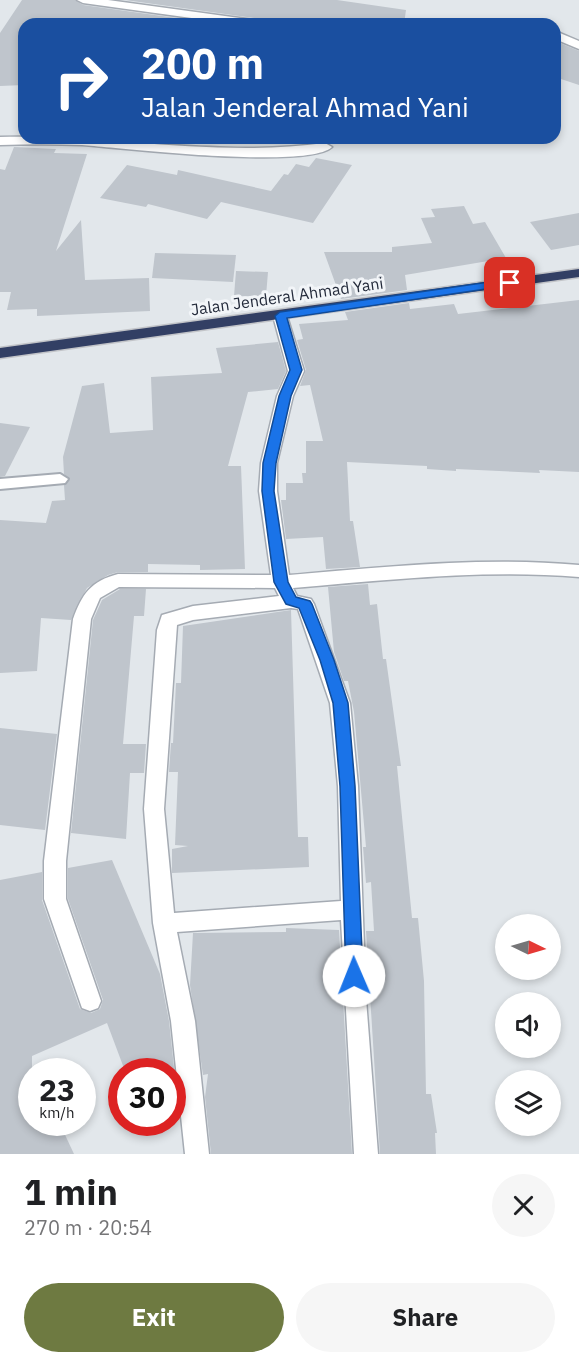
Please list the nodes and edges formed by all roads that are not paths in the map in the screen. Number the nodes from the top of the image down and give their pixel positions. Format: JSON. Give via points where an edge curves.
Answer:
{"nodes":[{"id":1,"x":83,"y":0,"type":"edge"},
{"id":2,"x":193,"y":14,"type":"junction"},
{"id":3,"x":189,"y":18,"type":"edge"},
{"id":4,"x":220,"y":18,"type":"edge"},
{"id":5,"x":561,"y":38,"type":"edge"},
{"id":6,"x":579,"y":45,"type":"edge"},
{"id":7,"x":18,"y":140,"type":"edge"},
{"id":8,"x":0,"y":141,"type":"edge"},
{"id":9,"x":127,"y":144,"type":"edge"},
{"id":10,"x":325,"y":147,"type":"dead end"},
{"id":11,"x":579,"y":273,"type":"edge"},
{"id":12,"x":280,"y":316,"type":"junction"},
{"id":13,"x":0,"y":353,"type":"edge"},
{"id":14,"x":60,"y":479,"type":"dead end"},
{"id":15,"x":0,"y":484,"type":"edge"},
{"id":16,"x":579,"y":571,"type":"edge"},
{"id":17,"x":286,"y":591,"type":"junction"},
{"id":18,"x":353,"y":910,"type":"junction"},
{"id":19,"x":164,"y":923,"type":"junction"},
{"id":20,"x":90,"y":1001,"type":"dead end"},
{"id":21,"x":197,"y":1154,"type":"edge"},
{"id":22,"x":366,"y":1154,"type":"edge"}],
"edges":[{"from":1,"to":2,"type":"street"},
{"from":2,"to":3,"type":"street"},
{"from":2,"to":4,"type":"street"},
{"from":5,"to":6,"type":"street"},
{"from":7,"to":8,"type":"street"},
{"from":9,"to":10,"type":"street","via":[[228,155],[267,155]]},
{"from":11,"to":12,"type":"highway","name":"Jalan Jenderal Ahmad Yani"},
{"from":12,"to":13,"type":"highway","name":"Jalan Jenderal Ahmad Yani"},
{"from":12,"to":17,"type":"street","via":[[296,370],[285,396],[269,463],[268,491]]},
{"from":14,"to":15,"type":"lane"},
{"from":16,"to":17,"type":"street","via":[[548,568],[401,572]]},
{"from":17,"to":18,"type":"street","via":[[305,604],[340,703]]},
{"from":17,"to":19,"type":"street","via":[[169,620],[154,809]]},
{"from":17,"to":20,"type":"street","via":[[118,580],[91,594],[82,619],[55,861],[55,898]]},
{"from":18,"to":19,"type":"street"},
{"from":18,"to":22,"type":"street"},
{"from":19,"to":21,"type":"street","via":[[183,1021]]}]}
